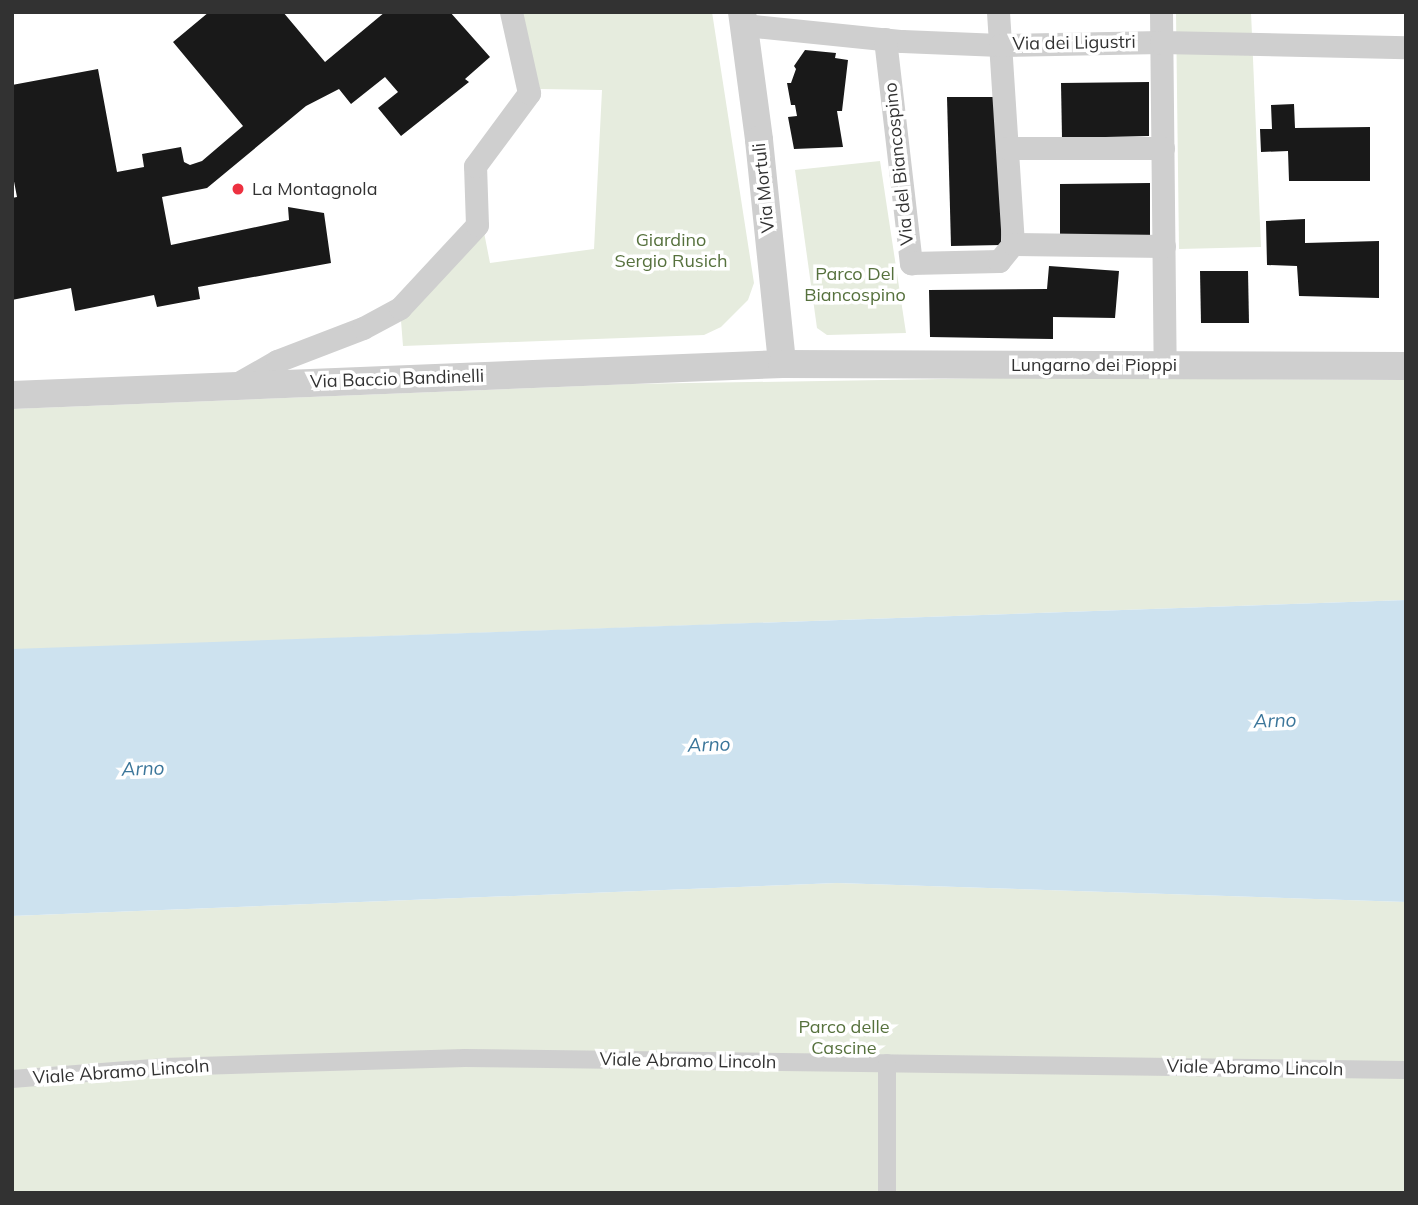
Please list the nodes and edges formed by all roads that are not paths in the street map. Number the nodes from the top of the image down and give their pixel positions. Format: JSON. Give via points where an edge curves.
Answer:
{"nodes":[{"id":1,"x":511,"y":12,"type":"edge"},
{"id":2,"x":855,"y":12,"type":"edge"},
{"id":3,"x":998,"y":12,"type":"edge"},
{"id":4,"x":1161,"y":12,"type":"edge"},
{"id":5,"x":743,"y":19,"type":"edge"},
{"id":6,"x":861,"y":35,"type":"junction"},
{"id":7,"x":885,"y":38,"type":"junction"},
{"id":8,"x":1161,"y":42,"type":"junction"},
{"id":9,"x":1000,"y":45,"type":"junction"},
{"id":10,"x":1406,"y":47,"type":"edge"},
{"id":11,"x":1007,"y":148,"type":"junction"},
{"id":12,"x":1163,"y":148,"type":"junction"},
{"id":13,"x":1013,"y":244,"type":"junction"},
{"id":14,"x":1164,"y":246,"type":"junction"},
{"id":15,"x":782,"y":364,"type":"junction"},
{"id":16,"x":1165,"y":365,"type":"junction"},
{"id":17,"x":1406,"y":366,"type":"edge"},
{"id":18,"x":233,"y":387,"type":"junction"},
{"id":19,"x":12,"y":395,"type":"edge"},
{"id":20,"x":887,"y":1063,"type":"junction"},
{"id":21,"x":1406,"y":1070,"type":"edge"},
{"id":22,"x":12,"y":1079,"type":"edge"},
{"id":23,"x":887,"y":1193,"type":"edge"}],
"edges":[{"from":1,"to":18,"type":"street","via":[[529,93],[475,166],[477,225],[400,308],[363,328],[277,361]]},
{"from":2,"to":6,"type":"street"},
{"from":3,"to":9,"type":"street"},
{"from":4,"to":8,"type":"street"},
{"from":5,"to":6,"type":"street","name":"Via dei Ligustri"},
{"from":5,"to":15,"type":"street","name":"Via Mortuli"},
{"from":6,"to":7,"type":"street","name":"Via dei Ligustri"},
{"from":7,"to":9,"type":"street","name":"Via dei Ligustri"},
{"from":7,"to":13,"type":"street","name":"Via del Biancospino","via":[[911,263],[999,261]]},
{"from":8,"to":9,"type":"street","name":"Via dei Ligustri"},
{"from":8,"to":10,"type":"street","name":"Via dei Ligustri"},
{"from":8,"to":12,"type":"street"},
{"from":9,"to":11,"type":"street"},
{"from":11,"to":12,"type":"street"},
{"from":11,"to":13,"type":"street"},
{"from":12,"to":14,"type":"street"},
{"from":13,"to":14,"type":"street"},
{"from":14,"to":16,"type":"street"},
{"from":15,"to":16,"type":"street","name":"Lungarno dei Pioppi"},
{"from":15,"to":18,"type":"street","name":"Via Baccio Bandinelli"},
{"from":16,"to":17,"type":"street","name":"Lungarno dei Pioppi"},
{"from":18,"to":19,"type":"street","name":"Via Baccio Bandinelli"},
{"from":20,"to":21,"type":"street","name":"Viale Abramo Lincoln"},
{"from":20,"to":22,"type":"street","name":"Viale Abramo Lincoln","via":[[465,1058],[163,1067]]},
{"from":20,"to":23,"type":"street"}]}
